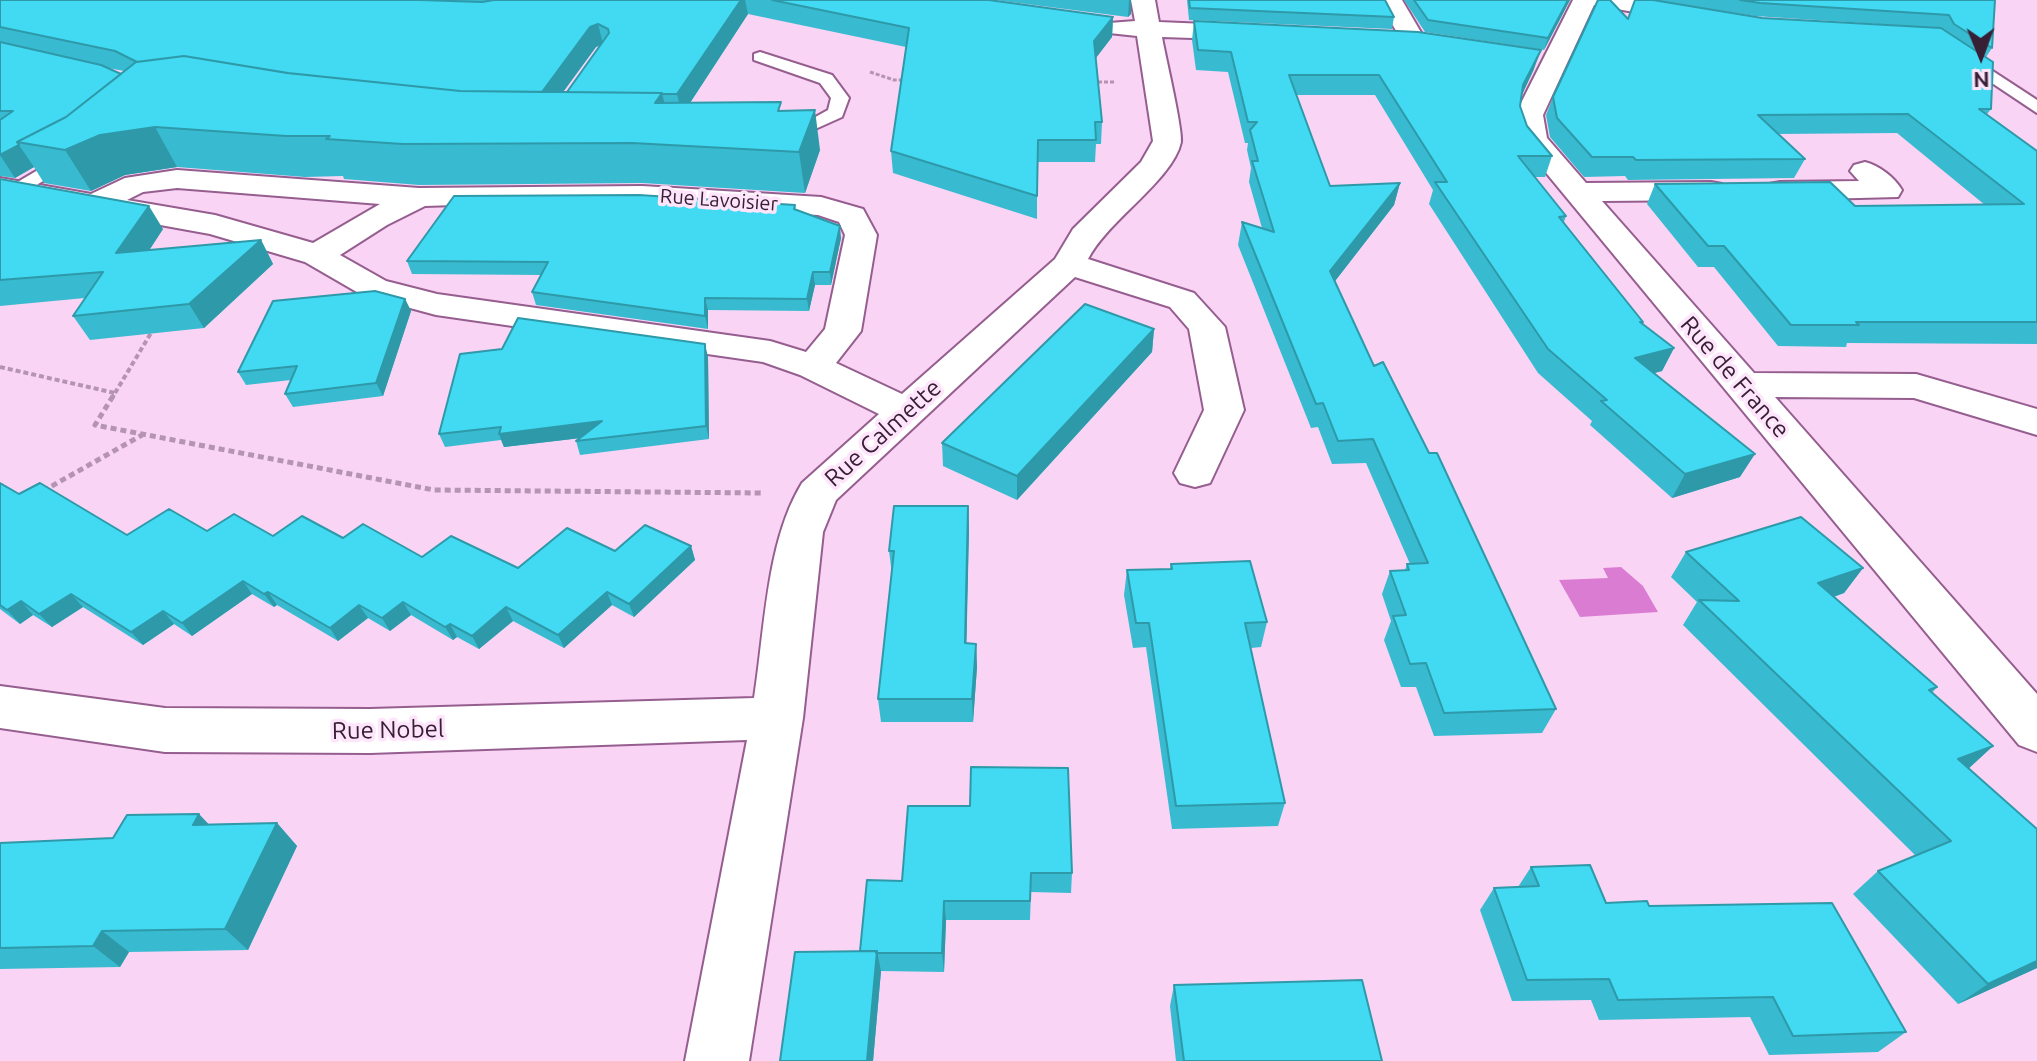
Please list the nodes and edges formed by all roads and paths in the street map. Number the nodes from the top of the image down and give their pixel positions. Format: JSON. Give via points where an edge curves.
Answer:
{"nodes":[{"id":1,"x":1390,"y":0,"type":"edge"},
{"id":2,"x":1585,"y":0,"type":"edge"},
{"id":3,"x":1602,"y":0,"type":"edge"},
{"id":4,"x":1145,"y":15,"type":"edge"},
{"id":5,"x":1709,"y":18,"type":"edge"},
{"id":6,"x":1092,"y":25,"type":"edge"},
{"id":7,"x":1271,"y":34,"type":"edge"},
{"id":8,"x":1389,"y":39,"type":"edge"},
{"id":9,"x":1414,"y":41,"type":"junction"},
{"id":10,"x":1946,"y":45,"type":"edge"},
{"id":11,"x":1445,"y":46,"type":"edge"},
{"id":12,"x":760,"y":57,"type":"dead end"},
{"id":13,"x":865,"y":71,"type":"dead end"},
{"id":14,"x":909,"y":80,"type":"edge"},
{"id":15,"x":1081,"y":82,"type":"edge"},
{"id":16,"x":1159,"y":83,"type":"junction"},
{"id":17,"x":2037,"y":108,"type":"edge"},
{"id":18,"x":768,"y":125,"type":"edge"},
{"id":19,"x":82,"y":150,"type":"edge"},
{"id":20,"x":1865,"y":171,"type":"dead end"},
{"id":21,"x":7,"y":188,"type":"edge"},
{"id":22,"x":1578,"y":192,"type":"junction"},
{"id":23,"x":419,"y":197,"type":"junction"},
{"id":24,"x":97,"y":203,"type":"junction"},
{"id":25,"x":317,"y":255,"type":"junction"},
{"id":26,"x":1069,"y":264,"type":"junction"},
{"id":27,"x":161,"y":315,"type":"edge"},
{"id":28,"x":0,"y":367,"type":"edge"},
{"id":29,"x":813,"y":367,"type":"junction"},
{"id":30,"x":1743,"y":385,"type":"junction"},
{"id":31,"x":115,"y":393,"type":"junction"},
{"id":32,"x":907,"y":412,"type":"junction"},
{"id":33,"x":2037,"y":422,"type":"edge"},
{"id":34,"x":143,"y":435,"type":"junction"},
{"id":35,"x":1195,"y":473,"type":"dead end"},
{"id":36,"x":39,"y":493,"type":"edge"},
{"id":37,"x":817,"y":493,"type":"junction"},
{"id":38,"x":0,"y":707,"type":"edge"},
{"id":39,"x":777,"y":718,"type":"junction"},
{"id":40,"x":2037,"y":730,"type":"edge"},
{"id":41,"x":717,"y":1061,"type":"edge"}],
"edges":[{"from":1,"to":9,"type":"street"},
{"from":2,"to":22,"type":"street","name":"Rue de France","via":[[1538,60],[1529,115],[1533,140]]},
{"from":3,"to":5,"type":"street"},
{"from":4,"to":6,"type":"street"},
{"from":4,"to":7,"type":"street"},
{"from":4,"to":16,"type":"street","name":"Rue Calmette"},
{"from":8,"to":9,"type":"street"},
{"from":9,"to":11,"type":"street"},
{"from":10,"to":17,"type":"lane"},
{"from":12,"to":18,"type":"lane","via":[[826,79],[840,98],[836,113],[813,125]]},
{"from":13,"to":14,"type":"path"},
{"from":15,"to":16,"type":"path"},
{"from":16,"to":26,"type":"street","name":"Rue Calmette","via":[[1167,141],[1154,166],[1084,236]]},
{"from":19,"to":21,"type":"lane"},
{"from":20,"to":22,"type":"street","via":[[1887,190]]},
{"from":21,"to":24,"type":"street"},
{"from":22,"to":30,"type":"street","name":"Rue de France"},
{"from":23,"to":24,"type":"street","name":"Rue Lavoisier","via":[[177,179],[136,184]]},
{"from":23,"to":25,"type":"street","name":"Rue Lavoisier"},
{"from":23,"to":29,"type":"street","name":"Rue Lavoisier","via":[[642,195],[821,206],[852,216],[861,235],[843,331]]},
{"from":24,"to":25,"type":"street","via":[[215,225]]},
{"from":25,"to":29,"type":"street","via":[[374,288],[436,304],[770,352]]},
{"from":26,"to":32,"type":"street","name":"Rue Calmette"},
{"from":26,"to":35,"type":"street","via":[[1182,300],[1207,327],[1224,410]]},
{"from":27,"to":31,"type":"path"},
{"from":28,"to":31,"type":"path"},
{"from":29,"to":32,"type":"street"},
{"from":30,"to":33,"type":"street","via":[[1916,386]]},
{"from":30,"to":40,"type":"street","name":"Rue de France"},
{"from":31,"to":34,"type":"path","via":[[95,425]]},
{"from":32,"to":37,"type":"street","name":"Rue Calmette"},
{"from":34,"to":36,"type":"path"},
{"from":34,"to":37,"type":"path","via":[[434,490]]},
{"from":37,"to":39,"type":"street","name":"Rue Calmette","via":[[801,532]]},
{"from":38,"to":39,"type":"street","name":"Rue Nobel","via":[[165,730],[370,731]]},
{"from":39,"to":41,"type":"street","name":"Rue Calmette"}]}
